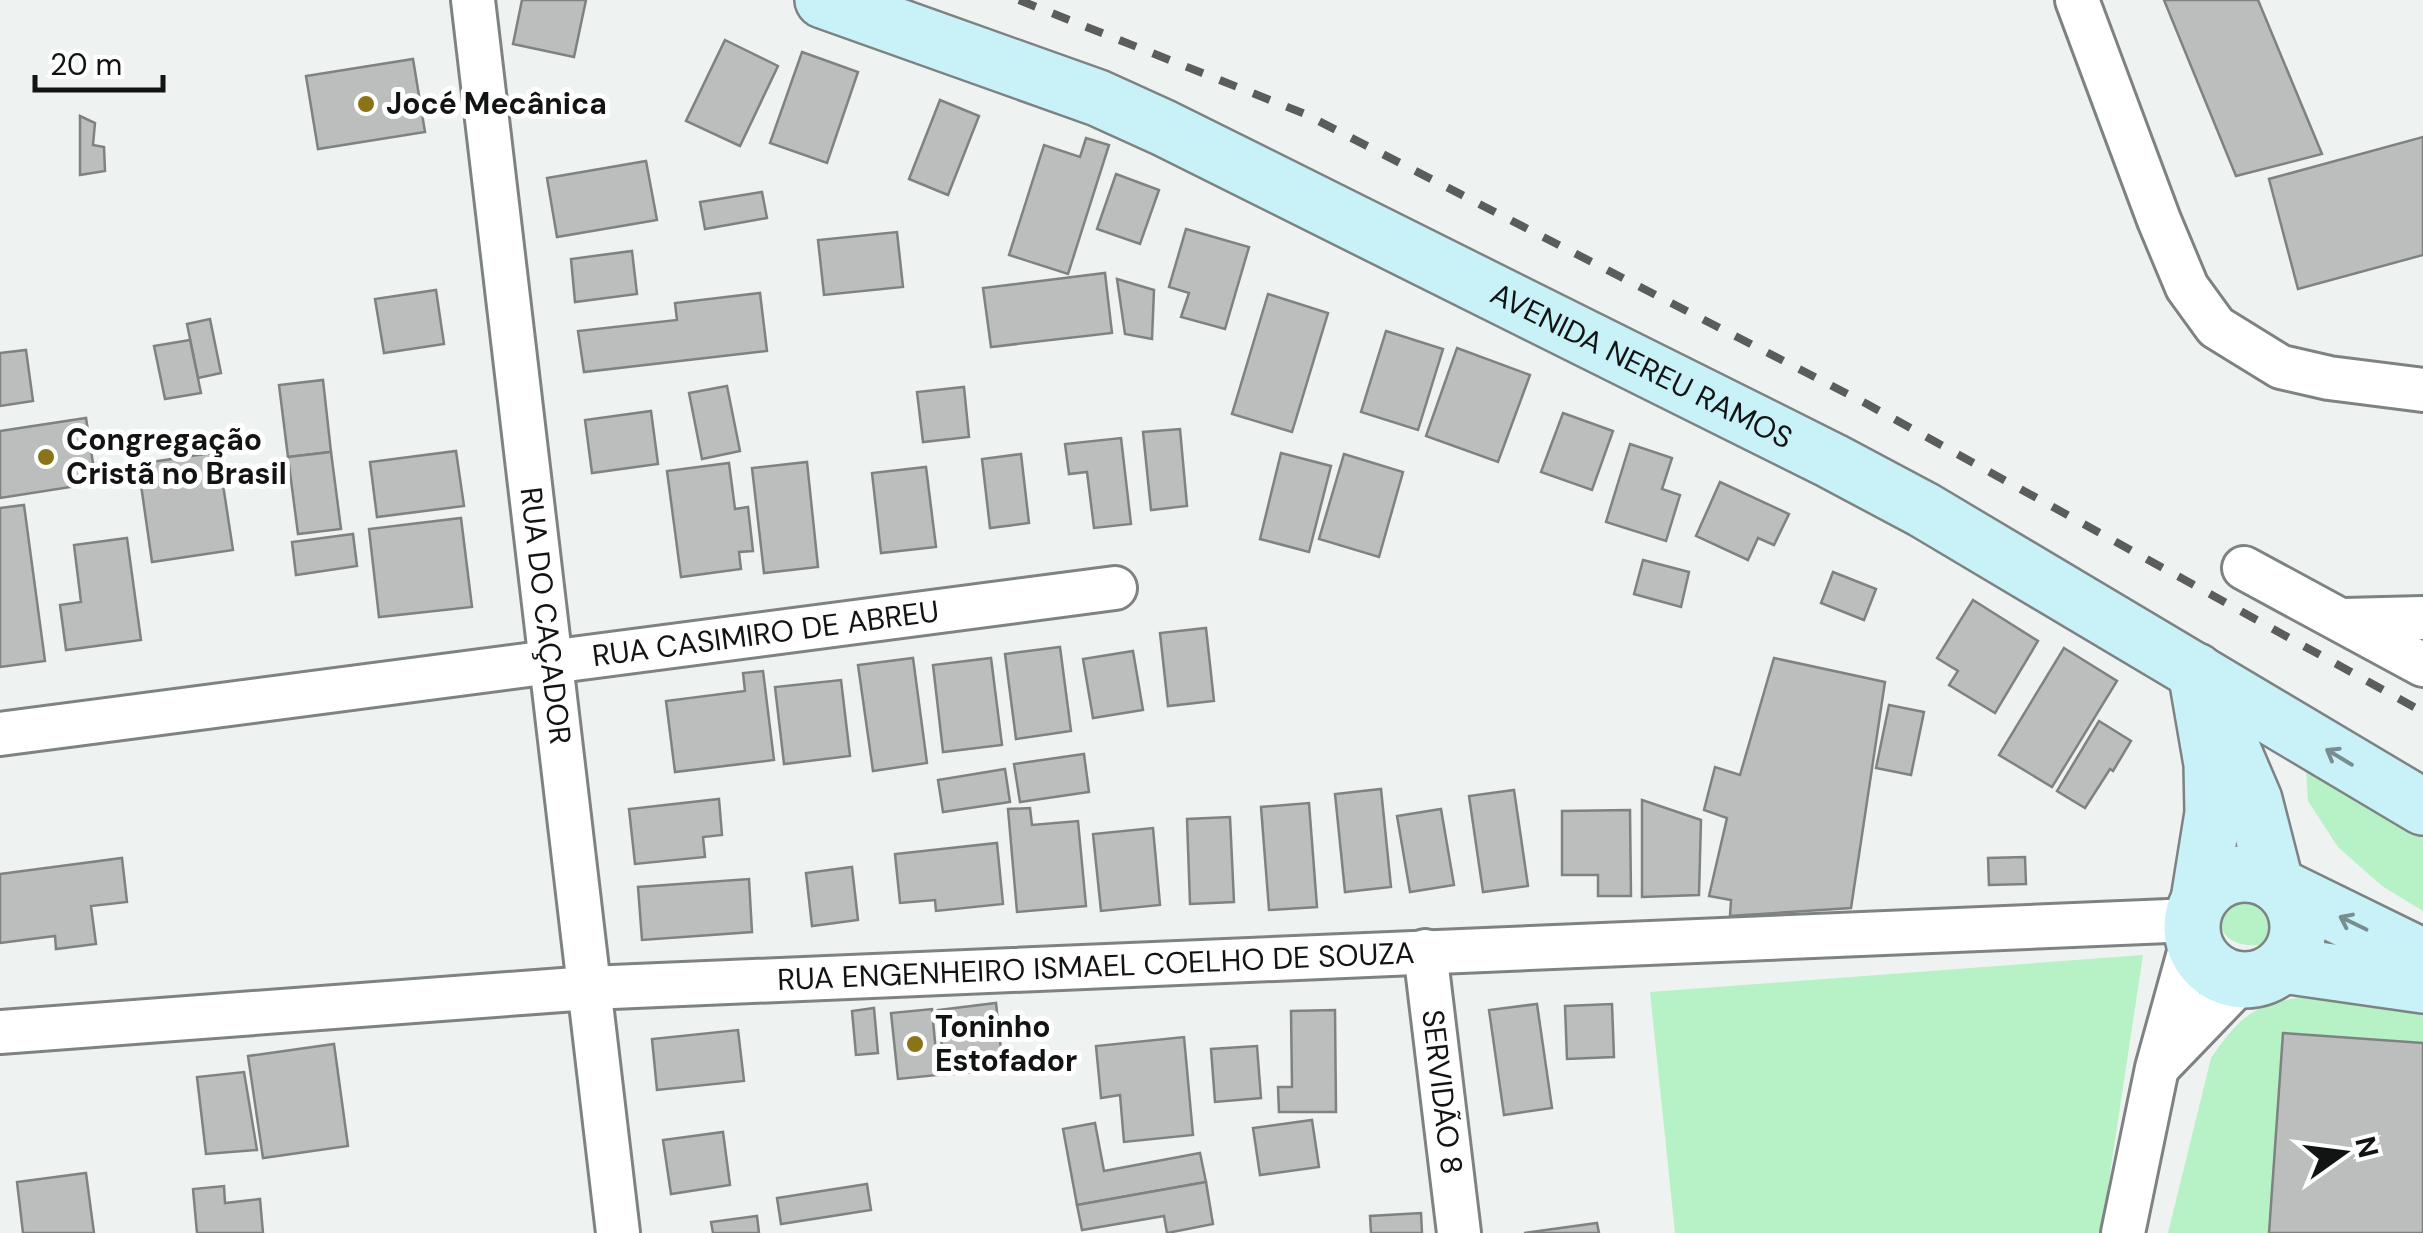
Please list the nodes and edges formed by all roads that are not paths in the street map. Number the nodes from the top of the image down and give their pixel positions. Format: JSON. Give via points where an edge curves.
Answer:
{"nodes":[{"id":1,"x":473,"y":0,"type":"edge"},
{"id":2,"x":823,"y":0,"type":"edge"},
{"id":3,"x":2078,"y":0,"type":"edge"},
{"id":4,"x":2423,"y":390,"type":"edge"},
{"id":5,"x":2244,"y":568,"type":"dead end"},
{"id":6,"x":1115,"y":588,"type":"dead end"},
{"id":7,"x":2423,"y":618,"type":"edge"},
{"id":8,"x":2344,"y":620,"type":"junction"},
{"id":9,"x":550,"y":662,"type":"junction"},
{"id":10,"x":2423,"y":665,"type":"edge"},
{"id":11,"x":2196,"y":671,"type":"junction"},
{"id":12,"x":0,"y":734,"type":"edge"},
{"id":13,"x":2423,"y":807,"type":"edge"},
{"id":14,"x":2279,"y":886,"type":"junction"},
{"id":15,"x":2194,"y":919,"type":"junction"},
{"id":16,"x":1425,"y":952,"type":"junction"},
{"id":17,"x":2423,"y":957,"type":"edge"},
{"id":18,"x":2262,"y":973,"type":"junction"},
{"id":19,"x":2423,"y":984,"type":"edge"},
{"id":20,"x":590,"y":988,"type":"junction"},
{"id":21,"x":0,"y":1032,"type":"edge"},
{"id":22,"x":2157,"y":1068,"type":"junction"},
{"id":23,"x":618,"y":1233,"type":"edge"},
{"id":24,"x":1460,"y":1233,"type":"edge"},
{"id":25,"x":2124,"y":1233,"type":"edge"}],
"edges":[{"from":1,"to":9,"type":"street","name":"RUA DO CAÇADOR"},
{"from":2,"to":11,"type":"main road","name":"AVENIDA NEREU RAMOS","via":[[1164,128],[1832,460]]},
{"from":3,"to":4,"type":"street","via":[[2187,287],[2216,327],[2281,367]]},
{"from":5,"to":8,"type":"street"},
{"from":6,"to":9,"type":"street","name":"RUA CASIMIRO DE ABREU"},
{"from":7,"to":8,"type":"street"},
{"from":8,"to":10,"type":"street"},
{"from":9,"to":12,"type":"street","name":"RUA CASIMIRO DE ABREU"},
{"from":9,"to":20,"type":"street","name":"RUA DO CAÇADOR"},
{"from":13,"to":11,"type":"main road","name":"AVENIDA NEREU RAMOS","one_way":true},
{"from":11,"to":14,"type":"main road","via":[[2254,800]]},
{"from":11,"to":15,"type":"main road","via":[[2212,764],[2212,812]]},
{"from":14,"to":15,"type":"main road","via":[[2255,874],[2233,874],[2214,883]]},
{"from":17,"to":14,"type":"main road","one_way":true},
{"from":14,"to":18,"type":"main road","via":[[2294,903],[2298,935],[2293,951]]},
{"from":15,"to":16,"type":"street","name":"RUA ENGENHEIRO ISMAEL COELHO DE SOUZA"},
{"from":15,"to":18,"type":"main road","via":[[2202,958],[2219,974]]},
{"from":15,"to":22,"type":"street"},
{"from":16,"to":20,"type":"street","name":"RUA ENGENHEIRO ISMAEL COELHO DE SOUZA"},
{"from":16,"to":24,"type":"street","name":"SERVIDÃO 8"},
{"from":18,"to":19,"type":"main road"},
{"from":18,"to":22,"type":"street"},
{"from":20,"to":21,"type":"street","name":"RUA ENGENHEIRO ISMAEL COELHO DE SOUZA"},
{"from":20,"to":23,"type":"street","name":"RUA DO CAÇADOR"},
{"from":22,"to":25,"type":"street"}]}
